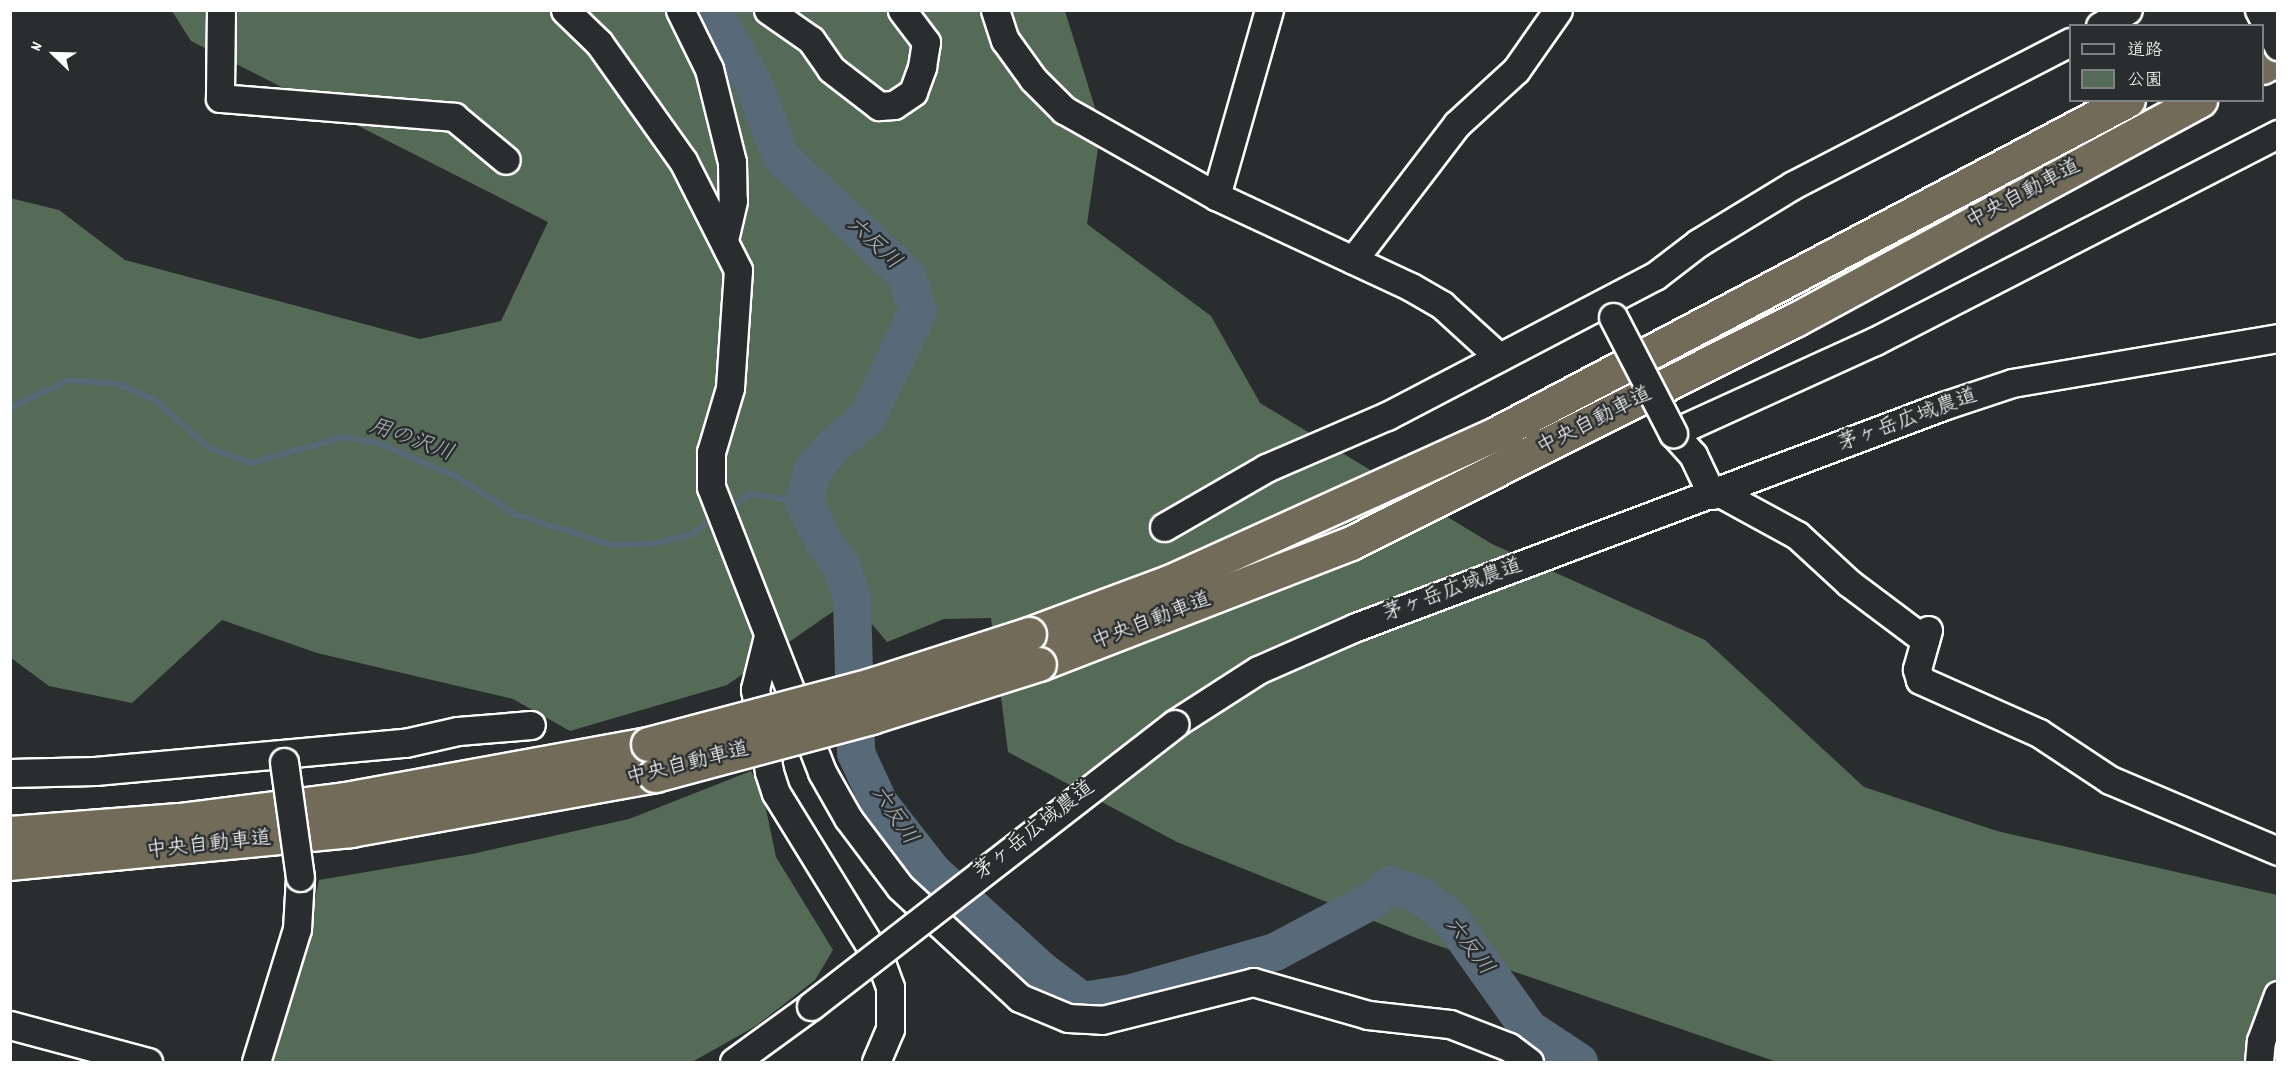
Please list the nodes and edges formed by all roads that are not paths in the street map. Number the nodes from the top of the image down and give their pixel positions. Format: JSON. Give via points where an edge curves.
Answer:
{"nodes":[{"id":1,"x":221,"y":10,"type":"edge"},
{"id":2,"x":565,"y":10,"type":"edge"},
{"id":3,"x":680,"y":10,"type":"edge"},
{"id":4,"x":768,"y":10,"type":"edge"},
{"id":5,"x":902,"y":10,"type":"edge"},
{"id":6,"x":995,"y":10,"type":"edge"},
{"id":7,"x":1269,"y":10,"type":"edge"},
{"id":8,"x":1558,"y":10,"type":"edge"},
{"id":9,"x":2128,"y":10,"type":"edge"},
{"id":10,"x":2259,"y":10,"type":"edge"},
{"id":11,"x":2104,"y":24,"type":"edge"},
{"id":12,"x":2069,"y":43,"type":"edge"},
{"id":13,"x":2277,"y":46,"type":"edge"},
{"id":14,"x":2124,"y":102,"type":"edge"},
{"id":15,"x":2196,"y":102,"type":"edge"},
{"id":16,"x":2277,"y":134,"type":"edge"},
{"id":17,"x":506,"y":160,"type":"dead end"},
{"id":18,"x":1216,"y":196,"type":"junction"},
{"id":19,"x":725,"y":237,"type":"junction"},
{"id":20,"x":1353,"y":260,"type":"junction"},
{"id":21,"x":1610,"y":309,"type":"junction"},
{"id":22,"x":2277,"y":338,"type":"edge"},
{"id":23,"x":1499,"y":357,"type":"junction"},
{"id":24,"x":1673,"y":434,"type":"junction"},
{"id":25,"x":1715,"y":494,"type":"junction"},
{"id":26,"x":1164,"y":527,"type":"dead end"},
{"id":27,"x":768,"y":636,"type":"junction"},
{"id":28,"x":1034,"y":649,"type":"junction"},
{"id":29,"x":531,"y":725,"type":"dead end"},
{"id":30,"x":283,"y":757,"type":"junction"},
{"id":31,"x":651,"y":759,"type":"junction"},
{"id":32,"x":10,"y":773,"type":"edge"},
{"id":33,"x":10,"y":833,"type":"edge"},
{"id":34,"x":2277,"y":851,"type":"edge"},
{"id":35,"x":10,"y":863,"type":"edge"},
{"id":36,"x":2277,"y":995,"type":"edge"},
{"id":37,"x":10,"y":1025,"type":"edge"},
{"id":38,"x":148,"y":1062,"type":"edge"},
{"id":39,"x":256,"y":1062,"type":"edge"},
{"id":40,"x":734,"y":1062,"type":"edge"},
{"id":41,"x":876,"y":1062,"type":"edge"},
{"id":42,"x":1528,"y":1062,"type":"edge"},
{"id":43,"x":2259,"y":1062,"type":"edge"}],
"edges":[{"from":1,"to":17,"type":"street","via":[[220,98],[454,117]]},
{"from":2,"to":19,"type":"street","via":[[599,43],[636,92],[683,161]]},
{"from":3,"to":19,"type":"street","via":[[709,69],[732,162],[733,201]]},
{"from":4,"to":5,"type":"street","via":[[811,40],[831,69],[879,106],[894,105],[913,92],[922,67],[926,42]]},
{"from":6,"to":18,"type":"street","via":[[1005,40],[1033,79],[1064,110]]},
{"from":7,"to":18,"type":"street"},
{"from":8,"to":20,"type":"street","via":[[1516,70],[1457,124]]},
{"from":9,"to":11,"type":"street"},
{"from":10,"to":13,"type":"street","bridge":true},
{"from":12,"to":21,"type":"street","via":[[1915,125],[1842,158],[1698,243]]},
{"from":14,"to":28,"type":"highway","name":"中央自動車道","via":[[1499,432],[1169,582]]},
{"from":15,"to":28,"type":"highway","name":"中央自動車道","via":[[1784,325],[1351,543]]},
{"from":16,"to":24,"type":"street","via":[[1875,341]]},
{"from":18,"to":20,"type":"street"},
{"from":19,"to":27,"type":"street","via":[[738,270],[737,303],[730,388],[711,452],[716,500]]},
{"from":20,"to":23,"type":"street","via":[[1442,305]]},
{"from":21,"to":23,"type":"street"},
{"from":21,"to":24,"type":"street","bridge":true},
{"from":22,"to":25,"type":"street","name":"茅ヶ岳広域農道","via":[[2012,383]]},
{"from":23,"to":26,"type":"street","via":[[1387,416],[1266,468]]},
{"from":24,"to":25,"type":"street","via":[[1693,455]]},
{"from":25,"to":34,"type":"street","via":[[1797,535],[1849,583],[1927,635],[1917,669],[1920,680],[2039,733],[2110,780]]},
{"from":25,"to":40,"type":"street","name":"茅ヶ岳広域農道","bridge":true,"via":[[1301,650],[1258,670],[1174,724]]},
{"from":27,"to":41,"type":"street","via":[[755,689],[769,772],[776,793],[882,965],[890,987],[890,1029]]},
{"from":27,"to":42,"type":"street","via":[[822,772],[848,818],[900,887],[1020,998],[1068,1018],[1102,1020],[1253,982],[1368,1015],[1450,1024],[1509,1047]]},
{"from":28,"to":31,"type":"highway","name":"中央自動車道","bridge":true,"via":[[871,685]]},
{"from":29,"to":30,"type":"street","via":[[458,731],[405,743]]},
{"from":30,"to":32,"type":"street"},
{"from":30,"to":39,"type":"street","bridge":true,"via":[[300,877],[297,929]]},
{"from":31,"to":33,"type":"highway","name":"中央自動車道","via":[[515,772],[179,820]]},
{"from":31,"to":35,"type":"highway","name":"中央自動車道","via":[[350,830]]},
{"from":36,"to":43,"type":"street","via":[[2261,1041]]},
{"from":37,"to":38,"type":"street"}]}
